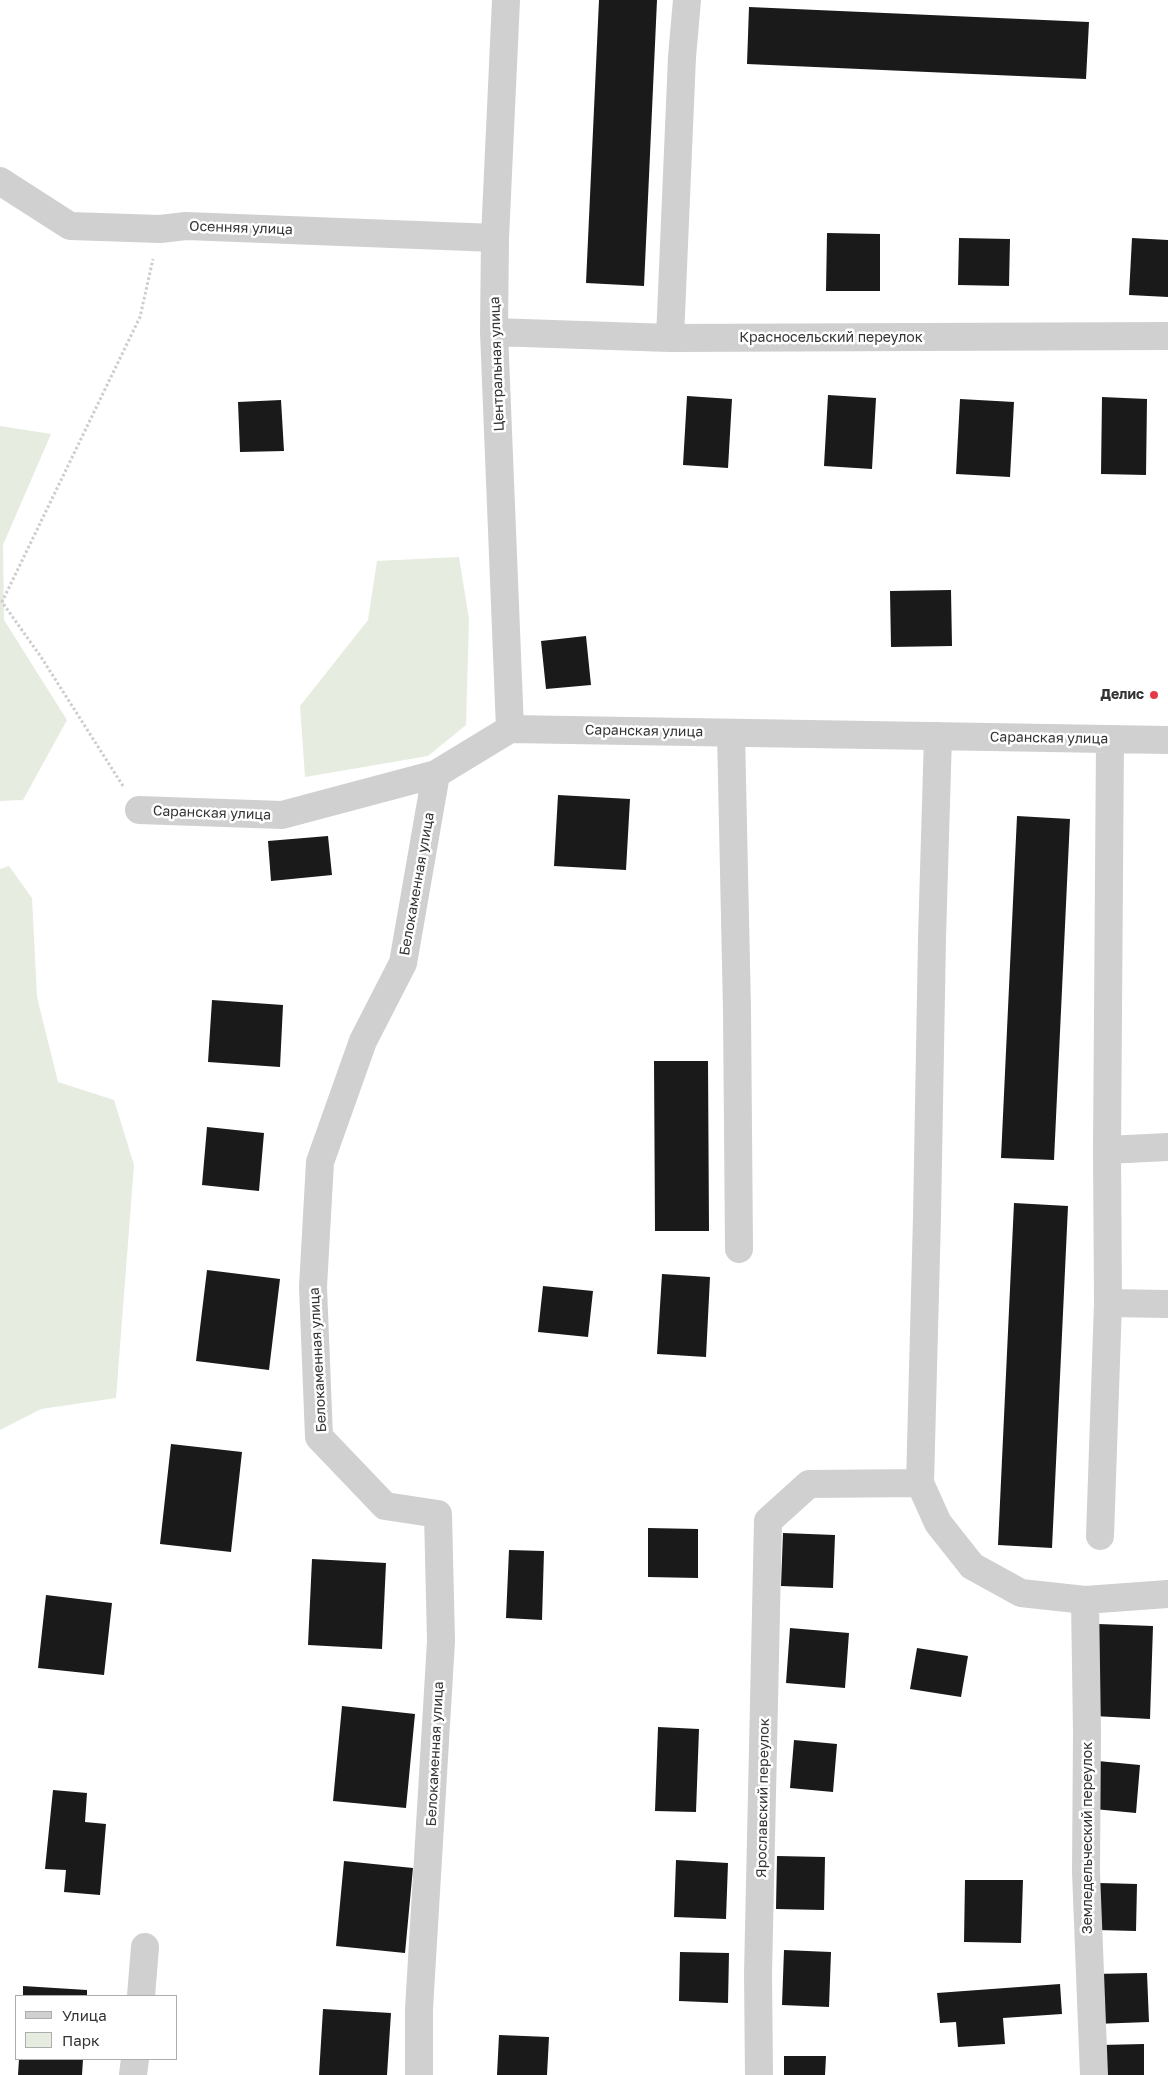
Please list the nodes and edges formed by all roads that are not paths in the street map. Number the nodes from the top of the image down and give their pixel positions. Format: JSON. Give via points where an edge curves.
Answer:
{"nodes":[{"id":1,"x":506,"y":0,"type":"edge"},
{"id":2,"x":687,"y":0,"type":"edge"},
{"id":3,"x":0,"y":181,"type":"edge"},
{"id":4,"x":494,"y":238,"type":"junction"},
{"id":5,"x":494,"y":332,"type":"junction"},
{"id":6,"x":1168,"y":336,"type":"edge"},
{"id":7,"x":670,"y":338,"type":"junction"},
{"id":8,"x":510,"y":728,"type":"junction"},
{"id":9,"x":731,"y":732,"type":"junction"},
{"id":10,"x":938,"y":736,"type":"junction"},
{"id":11,"x":1110,"y":739,"type":"junction"},
{"id":12,"x":1168,"y":740,"type":"edge"},
{"id":13,"x":436,"y":774,"type":"junction"},
{"id":14,"x":139,"y":810,"type":"road end"},
{"id":15,"x":1168,"y":1147,"type":"edge"},
{"id":16,"x":1107,"y":1150,"type":"junction"},
{"id":17,"x":739,"y":1249,"type":"dead end"},
{"id":18,"x":1108,"y":1303,"type":"junction"},
{"id":19,"x":1168,"y":1304,"type":"edge"},
{"id":20,"x":920,"y":1483,"type":"junction"},
{"id":21,"x":1100,"y":1536,"type":"dead end"},
{"id":22,"x":1168,"y":1594,"type":"edge"},
{"id":23,"x":1085,"y":1600,"type":"junction"},
{"id":24,"x":145,"y":1947,"type":"dead end"},
{"id":25,"x":141,"y":1995,"type":"edge"},
{"id":26,"x":134,"y":2060,"type":"edge"},
{"id":27,"x":133,"y":2075,"type":"edge"},
{"id":28,"x":419,"y":2075,"type":"edge"},
{"id":29,"x":759,"y":2075,"type":"edge"},
{"id":30,"x":1094,"y":2075,"type":"edge"}],
"edges":[{"from":1,"to":4,"type":"street","name":"Центральная улица"},
{"from":2,"to":7,"type":"street"},
{"from":3,"to":4,"type":"street","name":"Осенняя улица","via":[[70,226],[160,229],[196,226]]},
{"from":4,"to":5,"type":"street","name":"Центральная улица"},
{"from":5,"to":7,"type":"street","name":"Красносельский переулок"},
{"from":5,"to":8,"type":"street","name":"Центральная улица"},
{"from":6,"to":7,"type":"street","name":"Красносельский переулок"},
{"from":8,"to":9,"type":"street","name":"Саранская улица"},
{"from":8,"to":13,"type":"street","name":"Саранская улица"},
{"from":9,"to":10,"type":"street","name":"Саранская улица"},
{"from":9,"to":17,"type":"street"},
{"from":10,"to":11,"type":"street","name":"Саранская улица"},
{"from":10,"to":20,"type":"street"},
{"from":11,"to":12,"type":"street","name":"Саранская улица"},
{"from":11,"to":16,"type":"street"},
{"from":13,"to":14,"type":"street","name":"Саранская улица","via":[[282,815]]},
{"from":13,"to":28,"type":"street","name":"Белокаменная улица","via":[[403,963],[363,1041],[320,1162],[313,1287],[319,1437],[385,1506],[438,1514],[441,1641],[419,2009]]},
{"from":15,"to":16,"type":"street"},
{"from":16,"to":18,"type":"street"},
{"from":18,"to":19,"type":"street"},
{"from":18,"to":21,"type":"street"},
{"from":20,"to":23,"type":"street","via":[[938,1523],[972,1566],[1021,1593]]},
{"from":20,"to":29,"type":"street","name":"Ярославский переулок","via":[[809,1484],[768,1521],[758,1974]]},
{"from":22,"to":23,"type":"street"},
{"from":23,"to":30,"type":"street","name":"Земледельческий переулок","via":[[1088,1732],[1086,1872]]},
{"from":24,"to":25,"type":"street"},
{"from":26,"to":27,"type":"street"}]}
